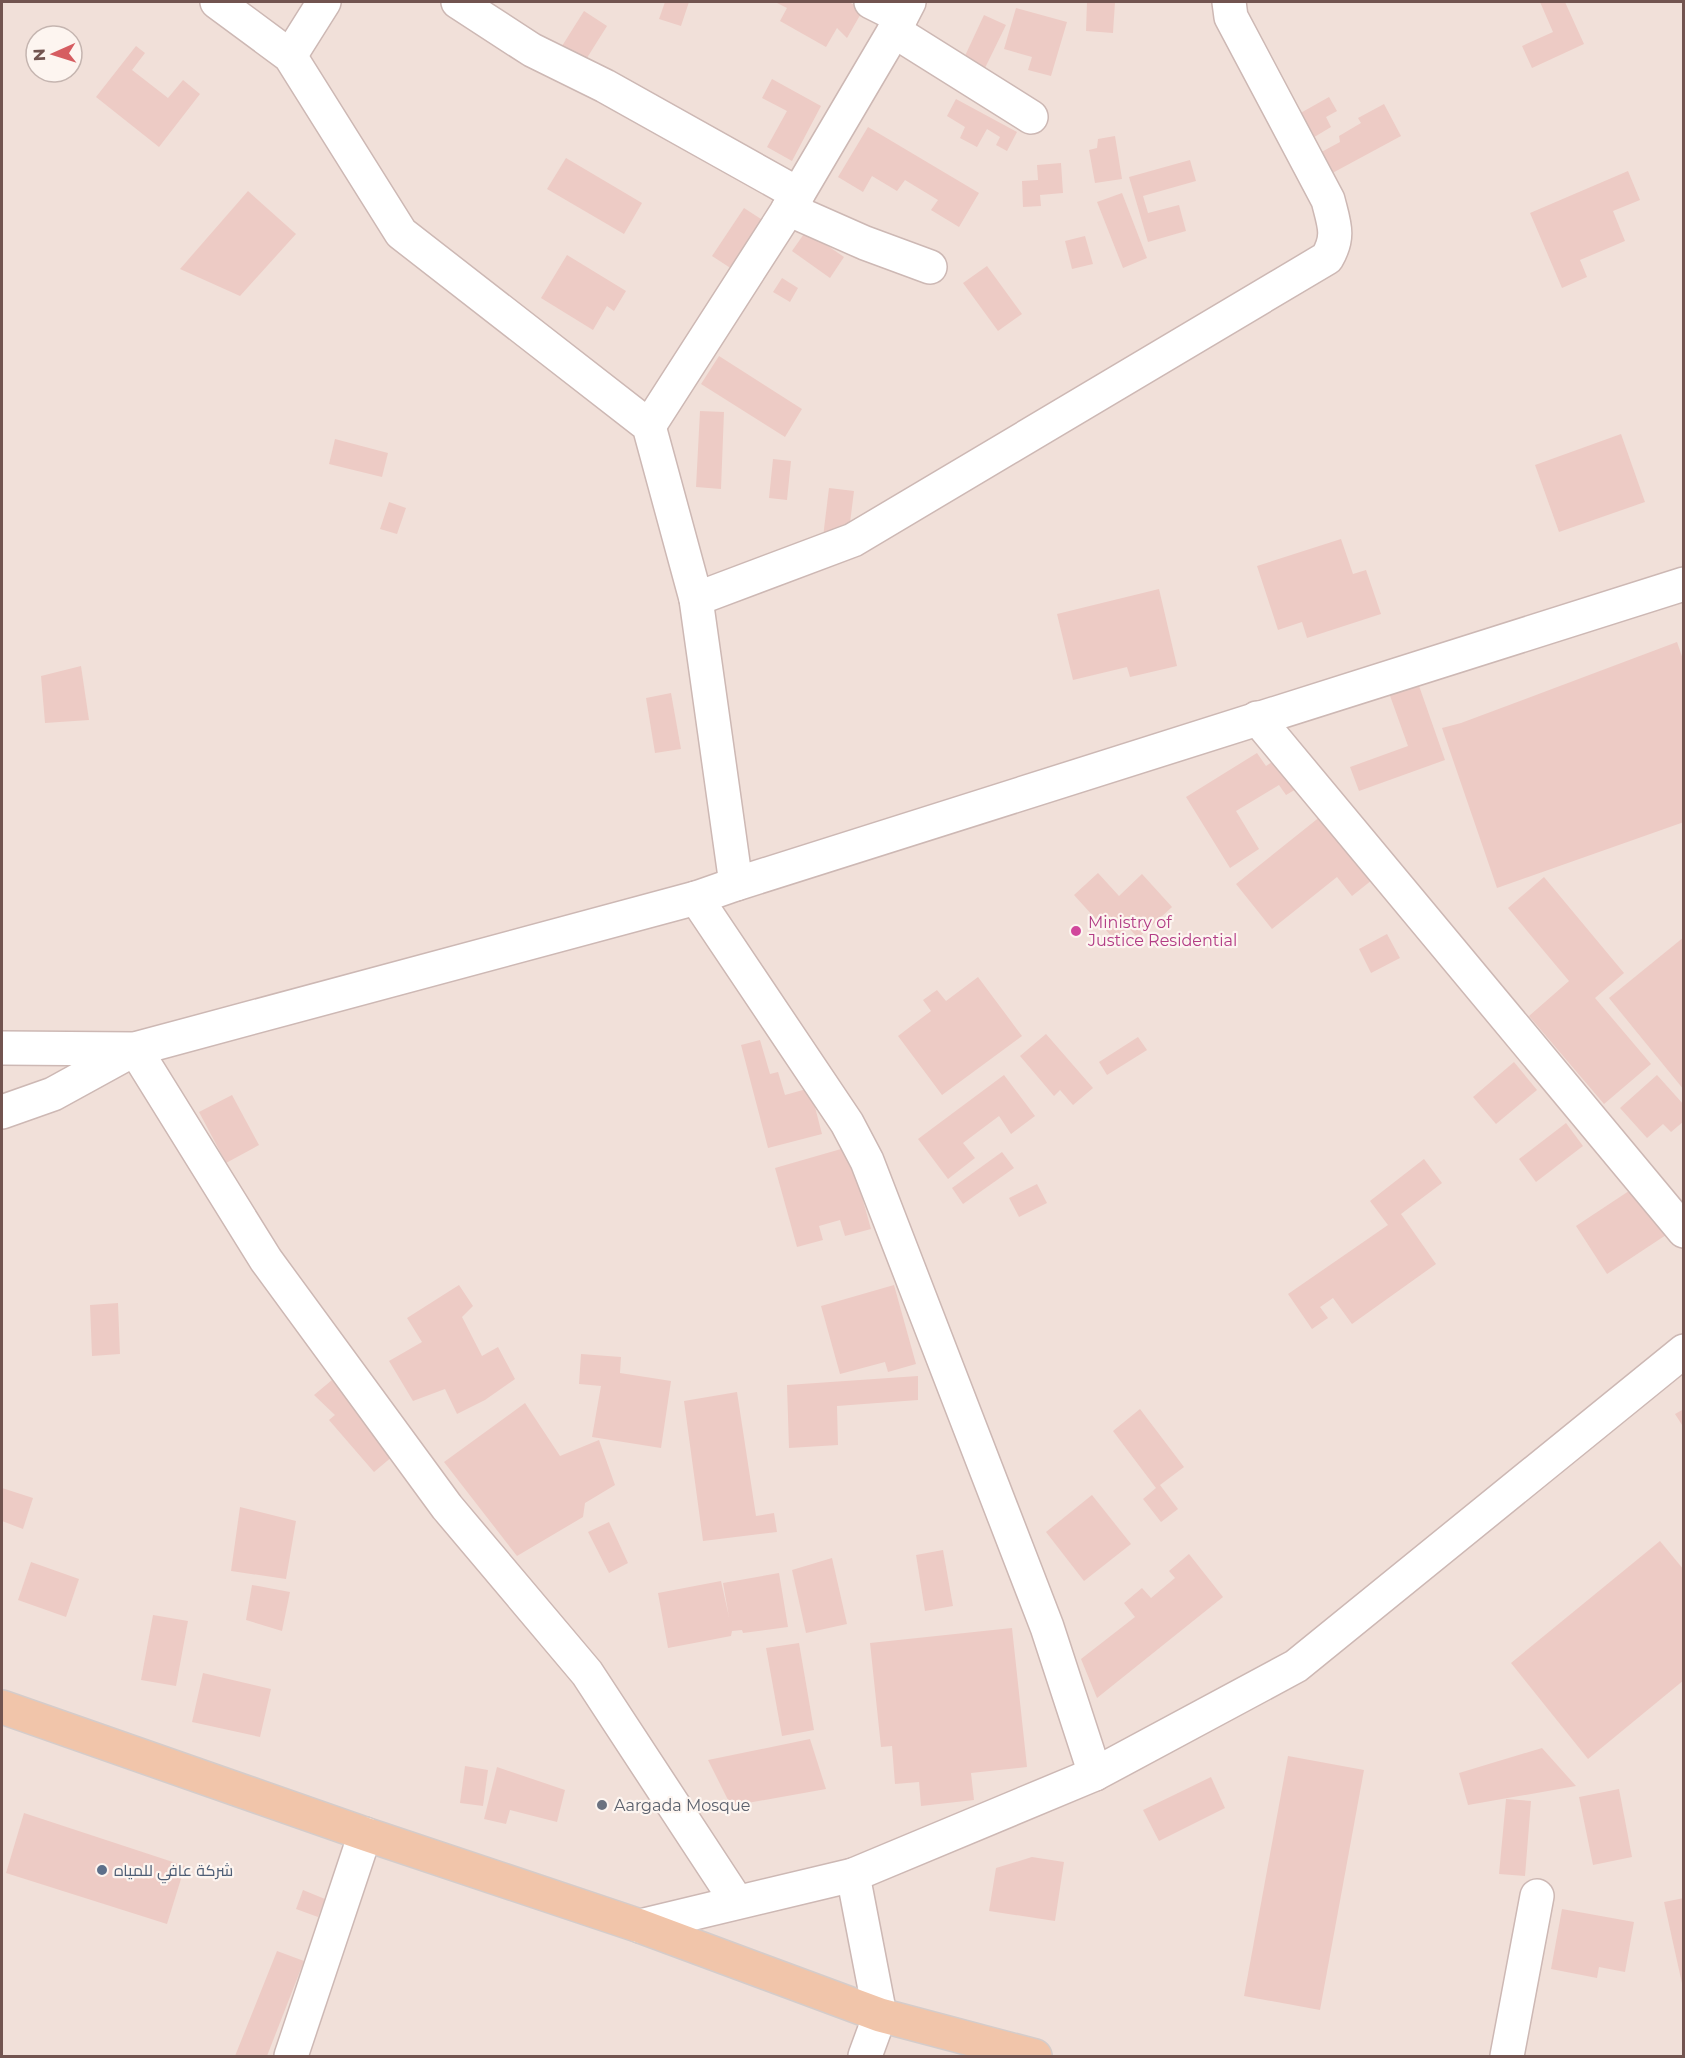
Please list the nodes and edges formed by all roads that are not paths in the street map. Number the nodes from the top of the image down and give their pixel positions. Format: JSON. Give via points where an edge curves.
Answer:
{"nodes":[{"id":1,"x":217,"y":2,"type":"edge"},
{"id":2,"x":324,"y":2,"type":"edge"},
{"id":3,"x":458,"y":2,"type":"edge"},
{"id":4,"x":871,"y":2,"type":"edge"},
{"id":5,"x":1229,"y":2,"type":"edge"},
{"id":6,"x":901,"y":16,"type":"edge"},
{"id":7,"x":290,"y":56,"type":"junction"},
{"id":8,"x":1031,"y":117,"type":"dead end"},
{"id":9,"x":793,"y":202,"type":"junction"},
{"id":10,"x":930,"y":267,"type":"dead end"},
{"id":11,"x":649,"y":426,"type":"junction"},
{"id":12,"x":1683,"y":584,"type":"edge"},
{"id":13,"x":696,"y":599,"type":"junction"},
{"id":14,"x":1257,"y":718,"type":"junction"},
{"id":15,"x":736,"y":884,"type":"junction"},
{"id":16,"x":696,"y":898,"type":"junction"},
{"id":17,"x":2,"y":1048,"type":"edge"},
{"id":18,"x":135,"y":1049,"type":"junction"},
{"id":19,"x":2,"y":1112,"type":"edge"},
{"id":20,"x":1683,"y":1231,"type":"edge"},
{"id":21,"x":1683,"y":1351,"type":"edge"},
{"id":22,"x":2,"y":1707,"type":"edge"},
{"id":23,"x":1095,"y":1774,"type":"junction"},
{"id":24,"x":365,"y":1834,"type":"junction"},
{"id":25,"x":853,"y":1875,"type":"junction"},
{"id":26,"x":1537,"y":1896,"type":"dead end"},
{"id":27,"x":737,"y":1902,"type":"junction"},
{"id":28,"x":640,"y":1926,"type":"junction"},
{"id":29,"x":880,"y":2015,"type":"junction"},
{"id":30,"x":291,"y":2056,"type":"edge"},
{"id":31,"x":865,"y":2056,"type":"edge"},
{"id":32,"x":1035,"y":2056,"type":"edge"},
{"id":33,"x":1507,"y":2056,"type":"edge"}],
"edges":[{"from":1,"to":7,"type":"street"},
{"from":2,"to":7,"type":"street"},
{"from":3,"to":9,"type":"street","via":[[532,50],[605,86]]},
{"from":4,"to":6,"type":"street"},
{"from":5,"to":13,"type":"street","via":[[1231,16],[1328,200],[1336,232],[1327,258],[853,540]]},
{"from":6,"to":8,"type":"street"},
{"from":6,"to":9,"type":"street"},
{"from":7,"to":11,"type":"street","via":[[401,233]]},
{"from":9,"to":10,"type":"street","via":[[865,243]]},
{"from":9,"to":11,"type":"street"},
{"from":11,"to":13,"type":"street"},
{"from":12,"to":14,"type":"street"},
{"from":13,"to":15,"type":"street"},
{"from":14,"to":15,"type":"street"},
{"from":14,"to":20,"type":"street"},
{"from":15,"to":16,"type":"street"},
{"from":16,"to":18,"type":"street"},
{"from":16,"to":23,"type":"street","via":[[847,1123],[867,1161],[1047,1627]]},
{"from":17,"to":18,"type":"street"},
{"from":18,"to":19,"type":"street","via":[[53,1094]]},
{"from":18,"to":27,"type":"street","via":[[266,1260],[447,1507],[587,1673]]},
{"from":21,"to":23,"type":"street","via":[[1296,1666]]},
{"from":22,"to":24,"type":"main road"},
{"from":23,"to":25,"type":"street"},
{"from":24,"to":28,"type":"main road"},
{"from":24,"to":30,"type":"street"},
{"from":25,"to":27,"type":"street"},
{"from":25,"to":29,"type":"street"},
{"from":26,"to":33,"type":"street"},
{"from":27,"to":28,"type":"street"},
{"from":28,"to":29,"type":"main road"},
{"from":29,"to":31,"type":"street"},
{"from":29,"to":32,"type":"main road"}]}
